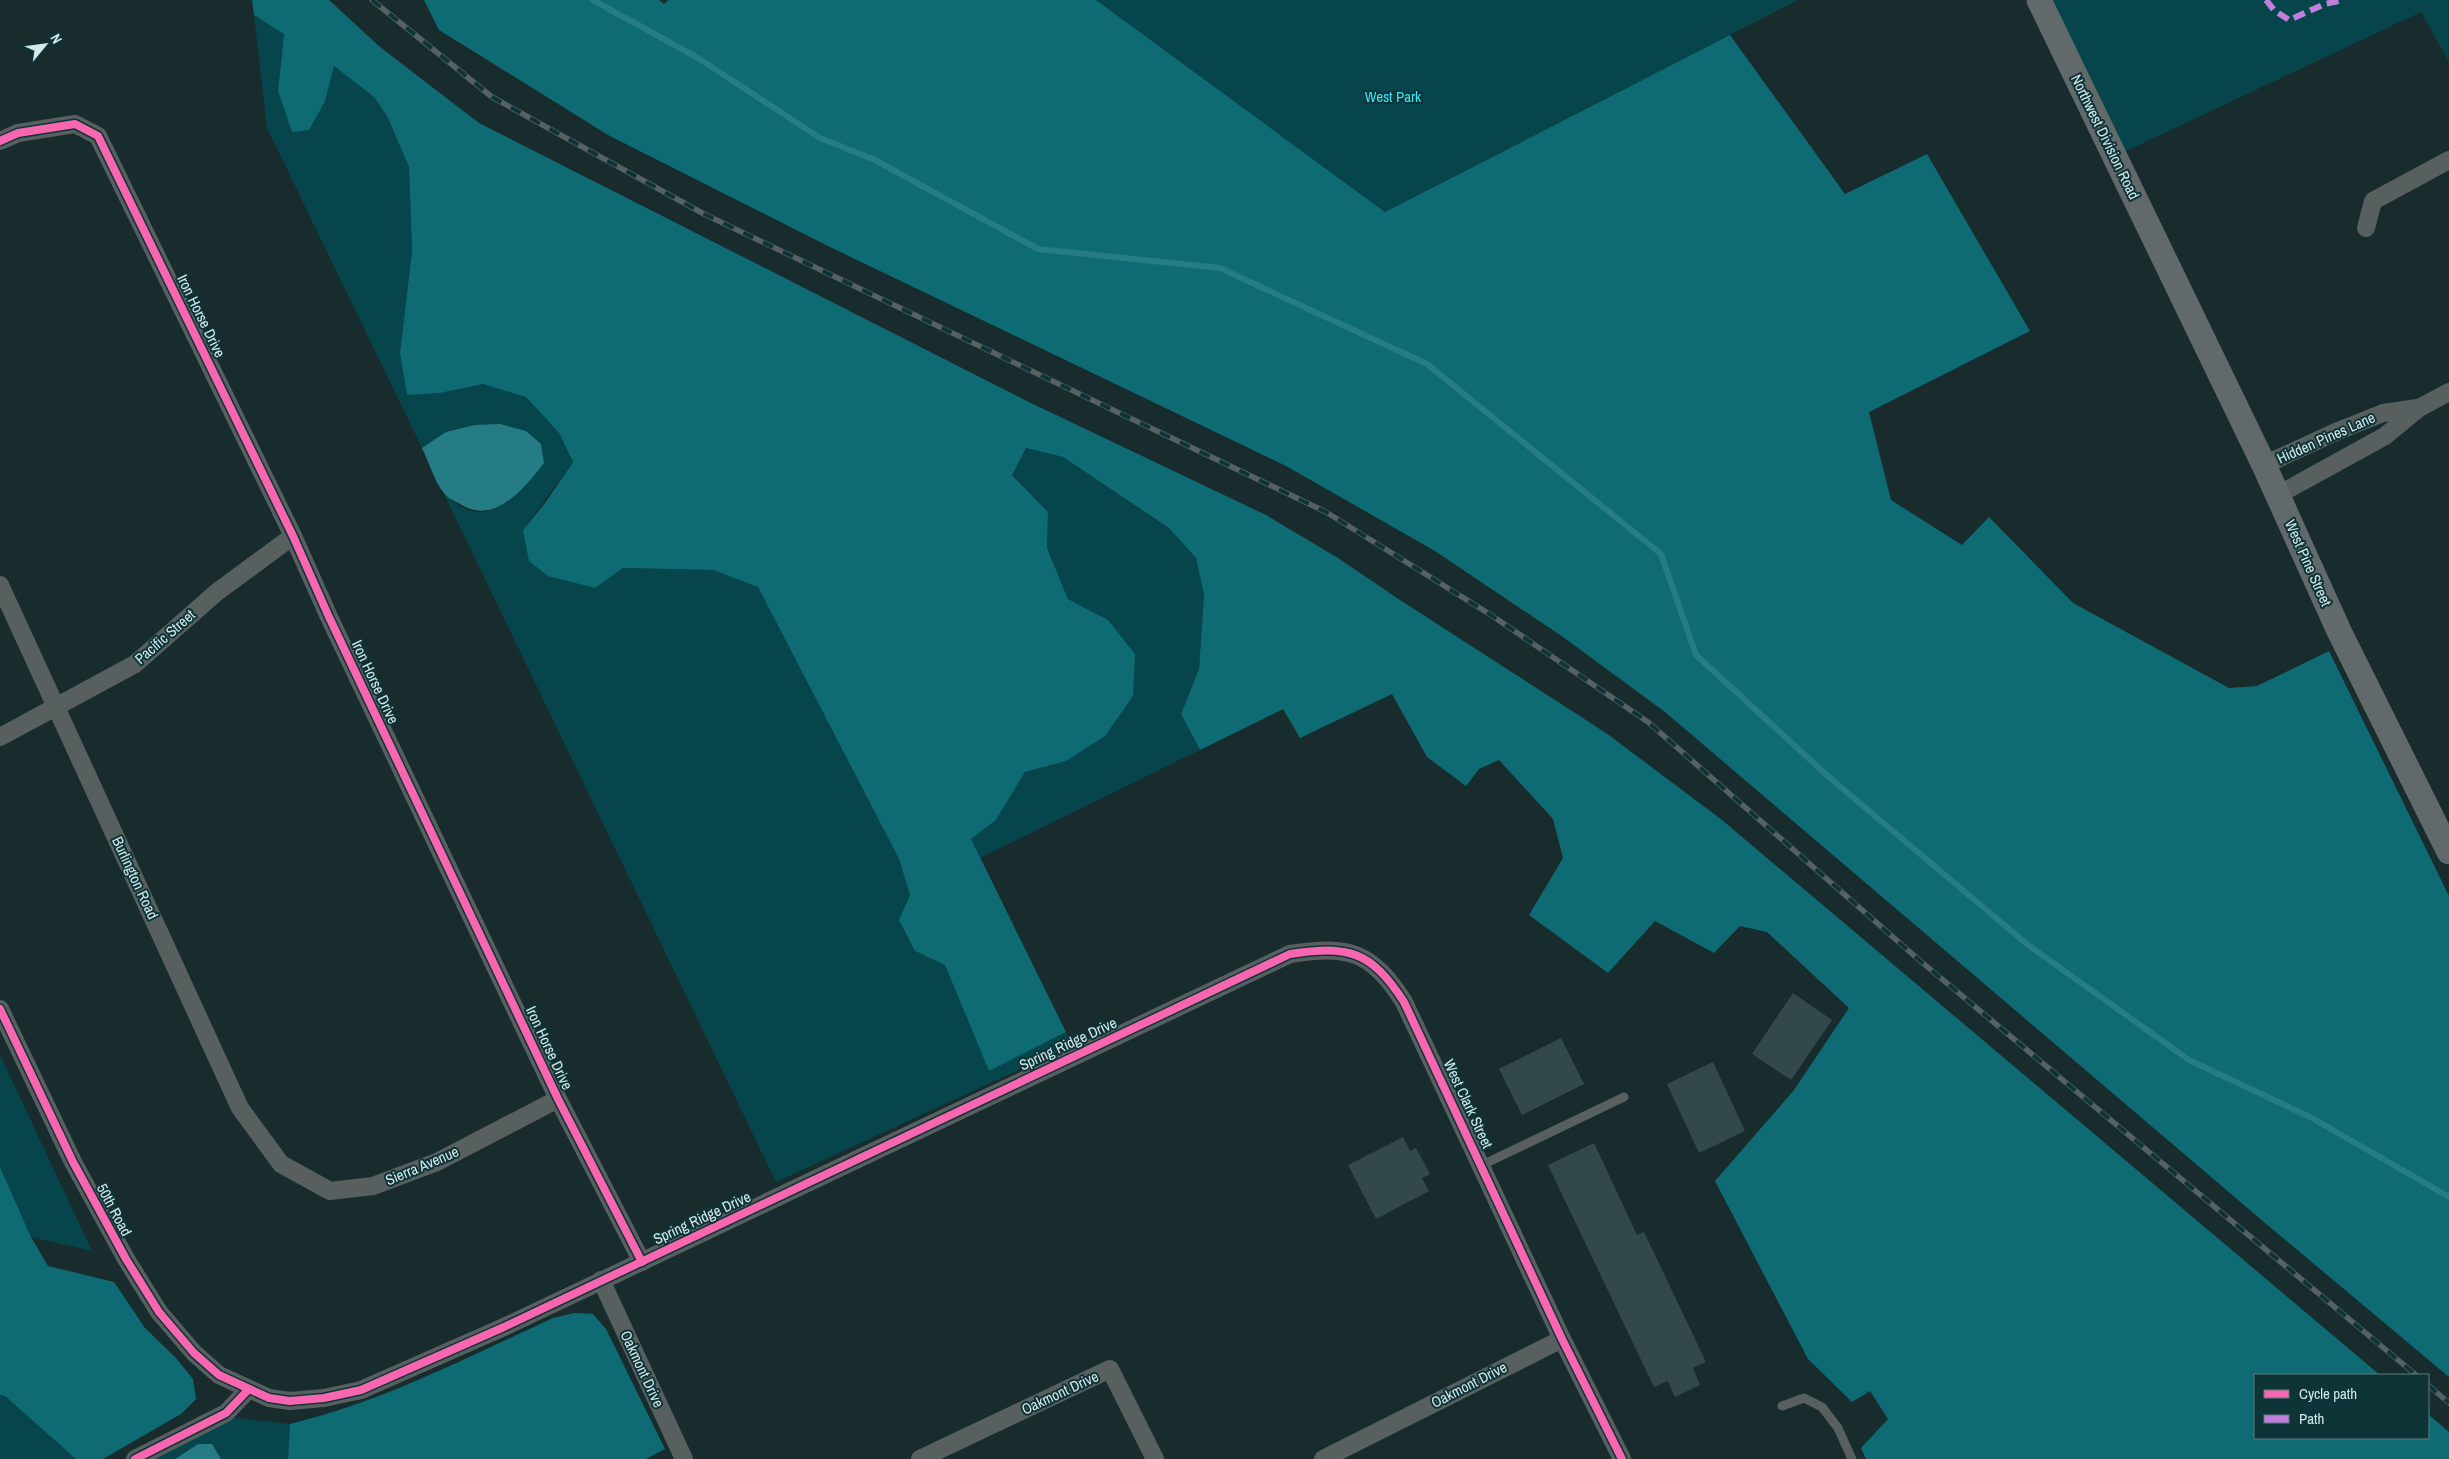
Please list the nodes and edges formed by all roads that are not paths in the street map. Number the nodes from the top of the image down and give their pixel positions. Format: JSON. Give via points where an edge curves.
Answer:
{"nodes":[{"id":1,"x":2039,"y":0,"type":"edge"},
{"id":2,"x":0,"y":141,"type":"edge"},
{"id":3,"x":2449,"y":160,"type":"edge"},
{"id":4,"x":2366,"y":228,"type":"dead end"},
{"id":5,"x":2172,"y":273,"type":"joint"},
{"id":6,"x":2449,"y":392,"type":"edge"},
{"id":7,"x":2419,"y":408,"type":"junction"},
{"id":8,"x":2264,"y":465,"type":"junction"},
{"id":9,"x":2278,"y":495,"type":"junction"},
{"id":10,"x":293,"y":536,"type":"junction"},
{"id":11,"x":0,"y":585,"type":"edge"},
{"id":12,"x":56,"y":707,"type":"junction"},
{"id":13,"x":0,"y":737,"type":"edge"},
{"id":14,"x":2449,"y":852,"type":"edge"},
{"id":15,"x":0,"y":1009,"type":"edge"},
{"id":16,"x":1170,"y":1010,"type":"joint"},
{"id":17,"x":1624,"y":1097,"type":"dead end"},
{"id":18,"x":558,"y":1099,"type":"junction"},
{"id":19,"x":281,"y":1164,"type":"joint"},
{"id":20,"x":1482,"y":1165,"type":"junction"},
{"id":21,"x":642,"y":1262,"type":"junction"},
{"id":22,"x":600,"y":1280,"type":"junction"},
{"id":23,"x":1562,"y":1339,"type":"junction"},
{"id":24,"x":248,"y":1390,"type":"junction"},
{"id":25,"x":1782,"y":1406,"type":"dead end"},
{"id":26,"x":135,"y":1459,"type":"edge"},
{"id":27,"x":684,"y":1459,"type":"edge"},
{"id":28,"x":920,"y":1459,"type":"edge"},
{"id":29,"x":1155,"y":1459,"type":"edge"},
{"id":30,"x":1323,"y":1459,"type":"edge"},
{"id":31,"x":1622,"y":1459,"type":"edge"},
{"id":32,"x":1852,"y":1459,"type":"edge"}],
"edges":[{"from":1,"to":5,"type":"street","name":"Northwest Division Road"},
{"from":2,"to":10,"type":"street","name":"Iron Horse Drive","via":[[18,133],[75,124],[98,136]]},
{"from":3,"to":4,"type":"street","via":[[2373,201]]},
{"from":5,"to":8,"type":"street","name":"West Pine Street"},
{"from":6,"to":7,"type":"street","name":"Hidden Pines Lane"},
{"from":7,"to":8,"type":"street","name":"Hidden Pines Lane","via":[[2383,413]]},
{"from":7,"to":9,"type":"street","name":"Hidden Pines Lane","via":[[2386,436]]},
{"from":8,"to":9,"type":"street","name":"West Pine Street"},
{"from":9,"to":14,"type":"street","name":"West Pine Street","via":[[2339,631]]},
{"from":10,"to":12,"type":"street","name":"Pacific Street","via":[[217,592],[135,664]]},
{"from":10,"to":18,"type":"street","name":"Iron Horse Drive"},
{"from":11,"to":12,"type":"street","name":"Burlington Road"},
{"from":12,"to":13,"type":"street","name":"Pacific Street"},
{"from":12,"to":19,"type":"street","name":"Burlington Road","via":[[240,1108]]},
{"from":15,"to":24,"type":"street","name":"50th Road","via":[[73,1162],[159,1312],[194,1353],[219,1375]]},
{"from":16,"to":20,"type":"street","name":"West Clark Street","via":[[1290,954],[1338,950],[1360,956],[1388,977],[1404,1002]]},
{"from":16,"to":21,"type":"street","name":"Spring Ridge Drive"},
{"from":17,"to":20,"type":"lane"},
{"from":18,"to":19,"type":"street","name":"Sierra Avenue","via":[[437,1162],[373,1186],[330,1191]]},
{"from":18,"to":21,"type":"street","name":"Iron Horse Drive"},
{"from":20,"to":23,"type":"street","name":"West Clark Street"},
{"from":21,"to":22,"type":"street","name":"Spring Ridge Drive"},
{"from":22,"to":24,"type":"street","name":"Spring Ridge Drive","via":[[362,1390],[290,1401]]},
{"from":22,"to":27,"type":"street","name":"Oakmont Drive"},
{"from":23,"to":30,"type":"street","name":"Oakmont Drive"},
{"from":23,"to":31,"type":"street","name":"West Clark Street"},
{"from":24,"to":26,"type":"street","via":[[226,1413]]},
{"from":25,"to":32,"type":"lane","via":[[1804,1398],[1822,1407],[1838,1428]]},
{"from":28,"to":29,"type":"street","name":"Oakmont Drive","via":[[1110,1369]]}]}
